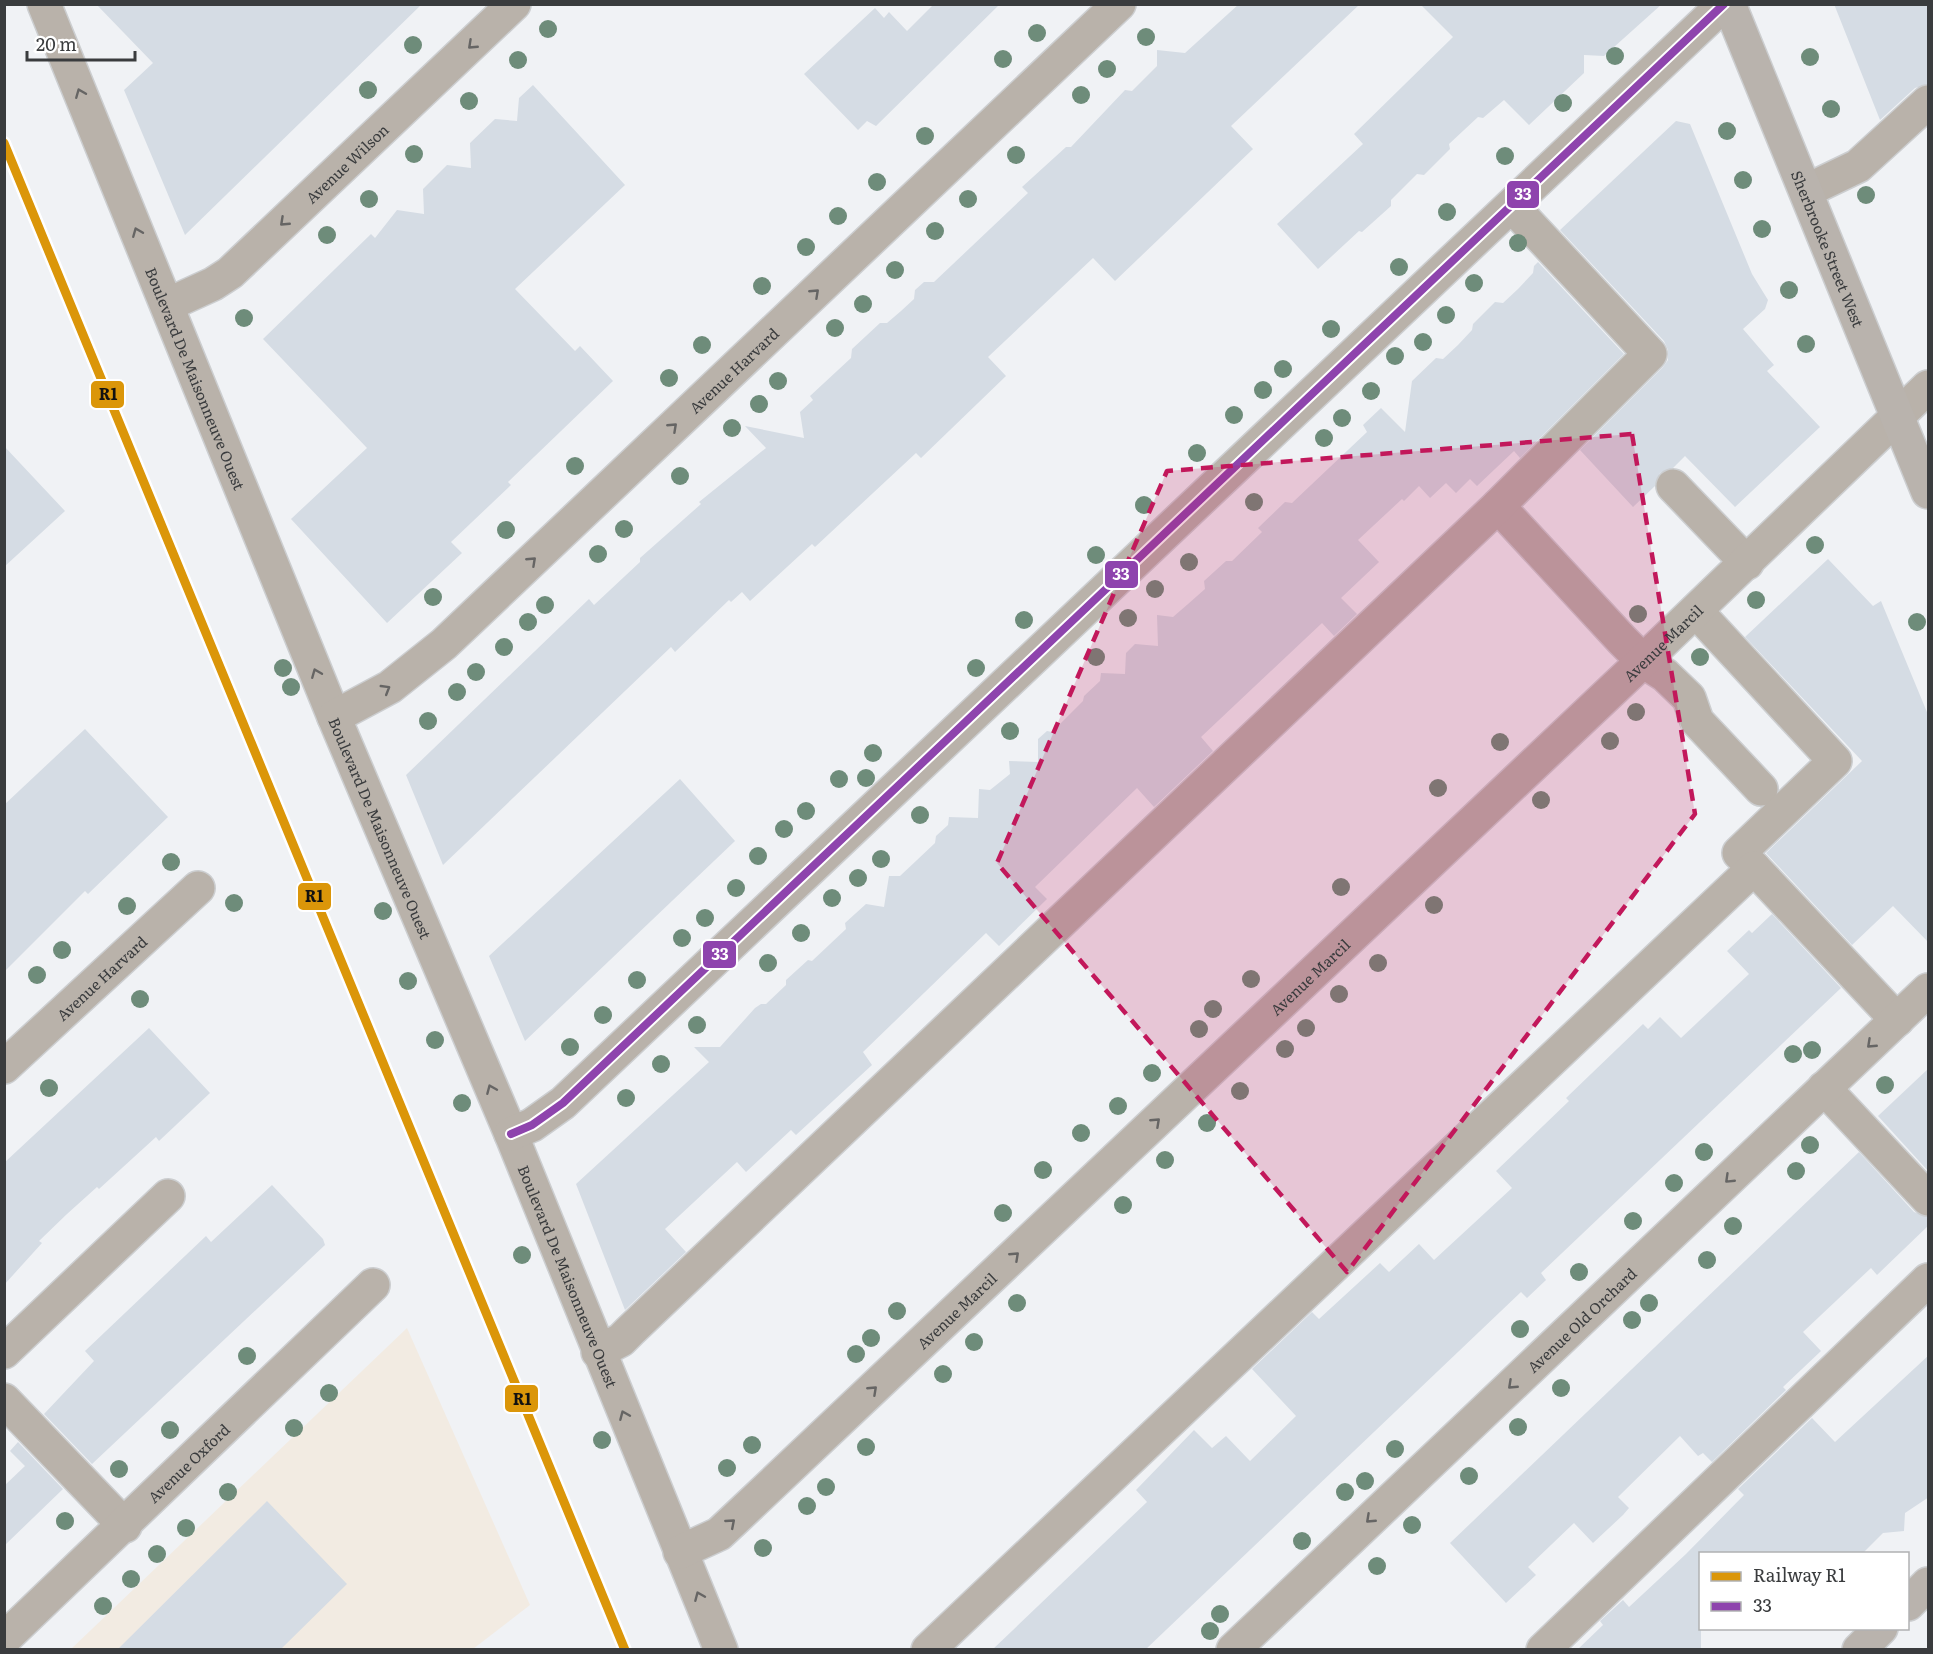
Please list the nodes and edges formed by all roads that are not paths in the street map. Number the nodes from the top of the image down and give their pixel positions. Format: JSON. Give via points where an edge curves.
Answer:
{"nodes":[{"id":1,"x":44,"y":4,"type":"edge"},
{"id":2,"x":514,"y":4,"type":"edge"},
{"id":3,"x":1119,"y":4,"type":"edge"},
{"id":4,"x":1724,"y":4,"type":"edge"},
{"id":5,"x":1729,"y":4,"type":"edge"},
{"id":6,"x":1929,"y":102,"type":"edge"},
{"id":7,"x":1806,"y":191,"type":"junction"},
{"id":8,"x":1512,"y":206,"type":"junction"},
{"id":9,"x":167,"y":305,"type":"junction"},
{"id":10,"x":1929,"y":387,"type":"edge"},
{"id":11,"x":1898,"y":417,"type":"junction"},
{"id":12,"x":1673,"y":486,"type":"dead end"},
{"id":13,"x":1929,"y":492,"type":"edge"},
{"id":14,"x":1498,"y":506,"type":"junction"},
{"id":15,"x":1747,"y":563,"type":"junction"},
{"id":16,"x":1696,"y":611,"type":"junction"},
{"id":17,"x":1643,"y":661,"type":"junction"},
{"id":18,"x":334,"y":717,"type":"junction"},
{"id":19,"x":1761,"y":789,"type":"dead end"},
{"id":20,"x":1754,"y":868,"type":"junction"},
{"id":21,"x":198,"y":888,"type":"dead end"},
{"id":22,"x":1929,"y":990,"type":"edge"},
{"id":23,"x":1897,"y":1020,"type":"junction"},
{"id":24,"x":4,"y":1067,"type":"edge"},
{"id":25,"x":1824,"y":1088,"type":"junction"},
{"id":26,"x":511,"y":1134,"type":"junction"},
{"id":27,"x":168,"y":1196,"type":"dead end"},
{"id":28,"x":1929,"y":1199,"type":"edge"},
{"id":29,"x":1928,"y":1282,"type":"edge"},
{"id":30,"x":373,"y":1285,"type":"dead end"},
{"id":31,"x":4,"y":1352,"type":"edge"},
{"id":32,"x":598,"y":1352,"type":"junction"},
{"id":33,"x":4,"y":1400,"type":"edge"},
{"id":34,"x":125,"y":1526,"type":"junction"},
{"id":35,"x":680,"y":1552,"type":"junction"},
{"id":36,"x":1929,"y":1584,"type":"edge"},
{"id":37,"x":1909,"y":1603,"type":"edge"},
{"id":38,"x":1880,"y":1630,"type":"edge"},
{"id":39,"x":4,"y":1640,"type":"edge"},
{"id":40,"x":721,"y":1650,"type":"edge"},
{"id":41,"x":928,"y":1650,"type":"edge"},
{"id":42,"x":1233,"y":1650,"type":"edge"},
{"id":43,"x":1543,"y":1650,"type":"edge"},
{"id":44,"x":1859,"y":1650,"type":"edge"}],
"edges":[{"from":9,"to":1,"type":"street","name":"Boulevard De Maisonneuve Ouest","one_way":true},
{"from":2,"to":9,"type":"street","name":"Avenue Wilson","one_way":true,"via":[[230,273]]},
{"from":18,"to":3,"type":"street","name":"Avenue Harvard","one_way":true,"via":[[390,687],[444,644]]},
{"from":4,"to":8,"type":"street"},
{"from":5,"to":7,"type":"main road","name":"Sherbrooke Street West"},
{"from":6,"to":7,"type":"street","via":[[1858,166]]},
{"from":7,"to":11,"type":"main road","name":"Sherbrooke Street West"},
{"from":8,"to":14,"type":"street","via":[[1650,354]]},
{"from":8,"to":26,"type":"street","via":[[563,1103],[532,1125]]},
{"from":18,"to":9,"type":"street","name":"Boulevard De Maisonneuve Ouest","one_way":true},
{"from":10,"to":11,"type":"street","name":"Avenue Marcil"},
{"from":11,"to":13,"type":"main road","name":"Sherbrooke Street West"},
{"from":11,"to":15,"type":"street","name":"Avenue Marcil"},
{"from":12,"to":15,"type":"street"},
{"from":14,"to":17,"type":"street"},
{"from":14,"to":32,"type":"street","via":[[621,1340]]},
{"from":15,"to":16,"type":"street","name":"Avenue Marcil"},
{"from":16,"to":17,"type":"street","name":"Avenue Marcil"},
{"from":16,"to":20,"type":"street","via":[[1835,761],[1739,853]]},
{"from":17,"to":19,"type":"street","via":[[1689,698],[1697,721]]},
{"from":35,"to":17,"type":"street","name":"Avenue Marcil","one_way":true,"via":[[719,1534]]},
{"from":26,"to":18,"type":"street","name":"Boulevard De Maisonneuve Ouest","one_way":true},
{"from":20,"to":23,"type":"street"},
{"from":20,"to":41,"type":"street"},
{"from":21,"to":24,"type":"street","name":"Avenue Harvard"},
{"from":22,"to":23,"type":"street","name":"Avenue Old Orchard"},
{"from":23,"to":25,"type":"street","name":"Avenue Old Orchard","one_way":true},
{"from":25,"to":28,"type":"street"},
{"from":25,"to":42,"type":"street","name":"Avenue Old Orchard","one_way":true},
{"from":26,"to":32,"type":"street","name":"Boulevard De Maisonneuve Ouest"},
{"from":27,"to":31,"type":"street"},
{"from":29,"to":43,"type":"street"},
{"from":30,"to":34,"type":"street","name":"Avenue Oxford"},
{"from":35,"to":32,"type":"street","name":"Boulevard De Maisonneuve Ouest","one_way":true},
{"from":33,"to":34,"type":"street"},
{"from":34,"to":39,"type":"street","name":"Avenue Oxford"},
{"from":40,"to":35,"type":"street","name":"Boulevard De Maisonneuve Ouest","one_way":true},
{"from":36,"to":37,"type":"main road"},
{"from":38,"to":44,"type":"main road"}]}
